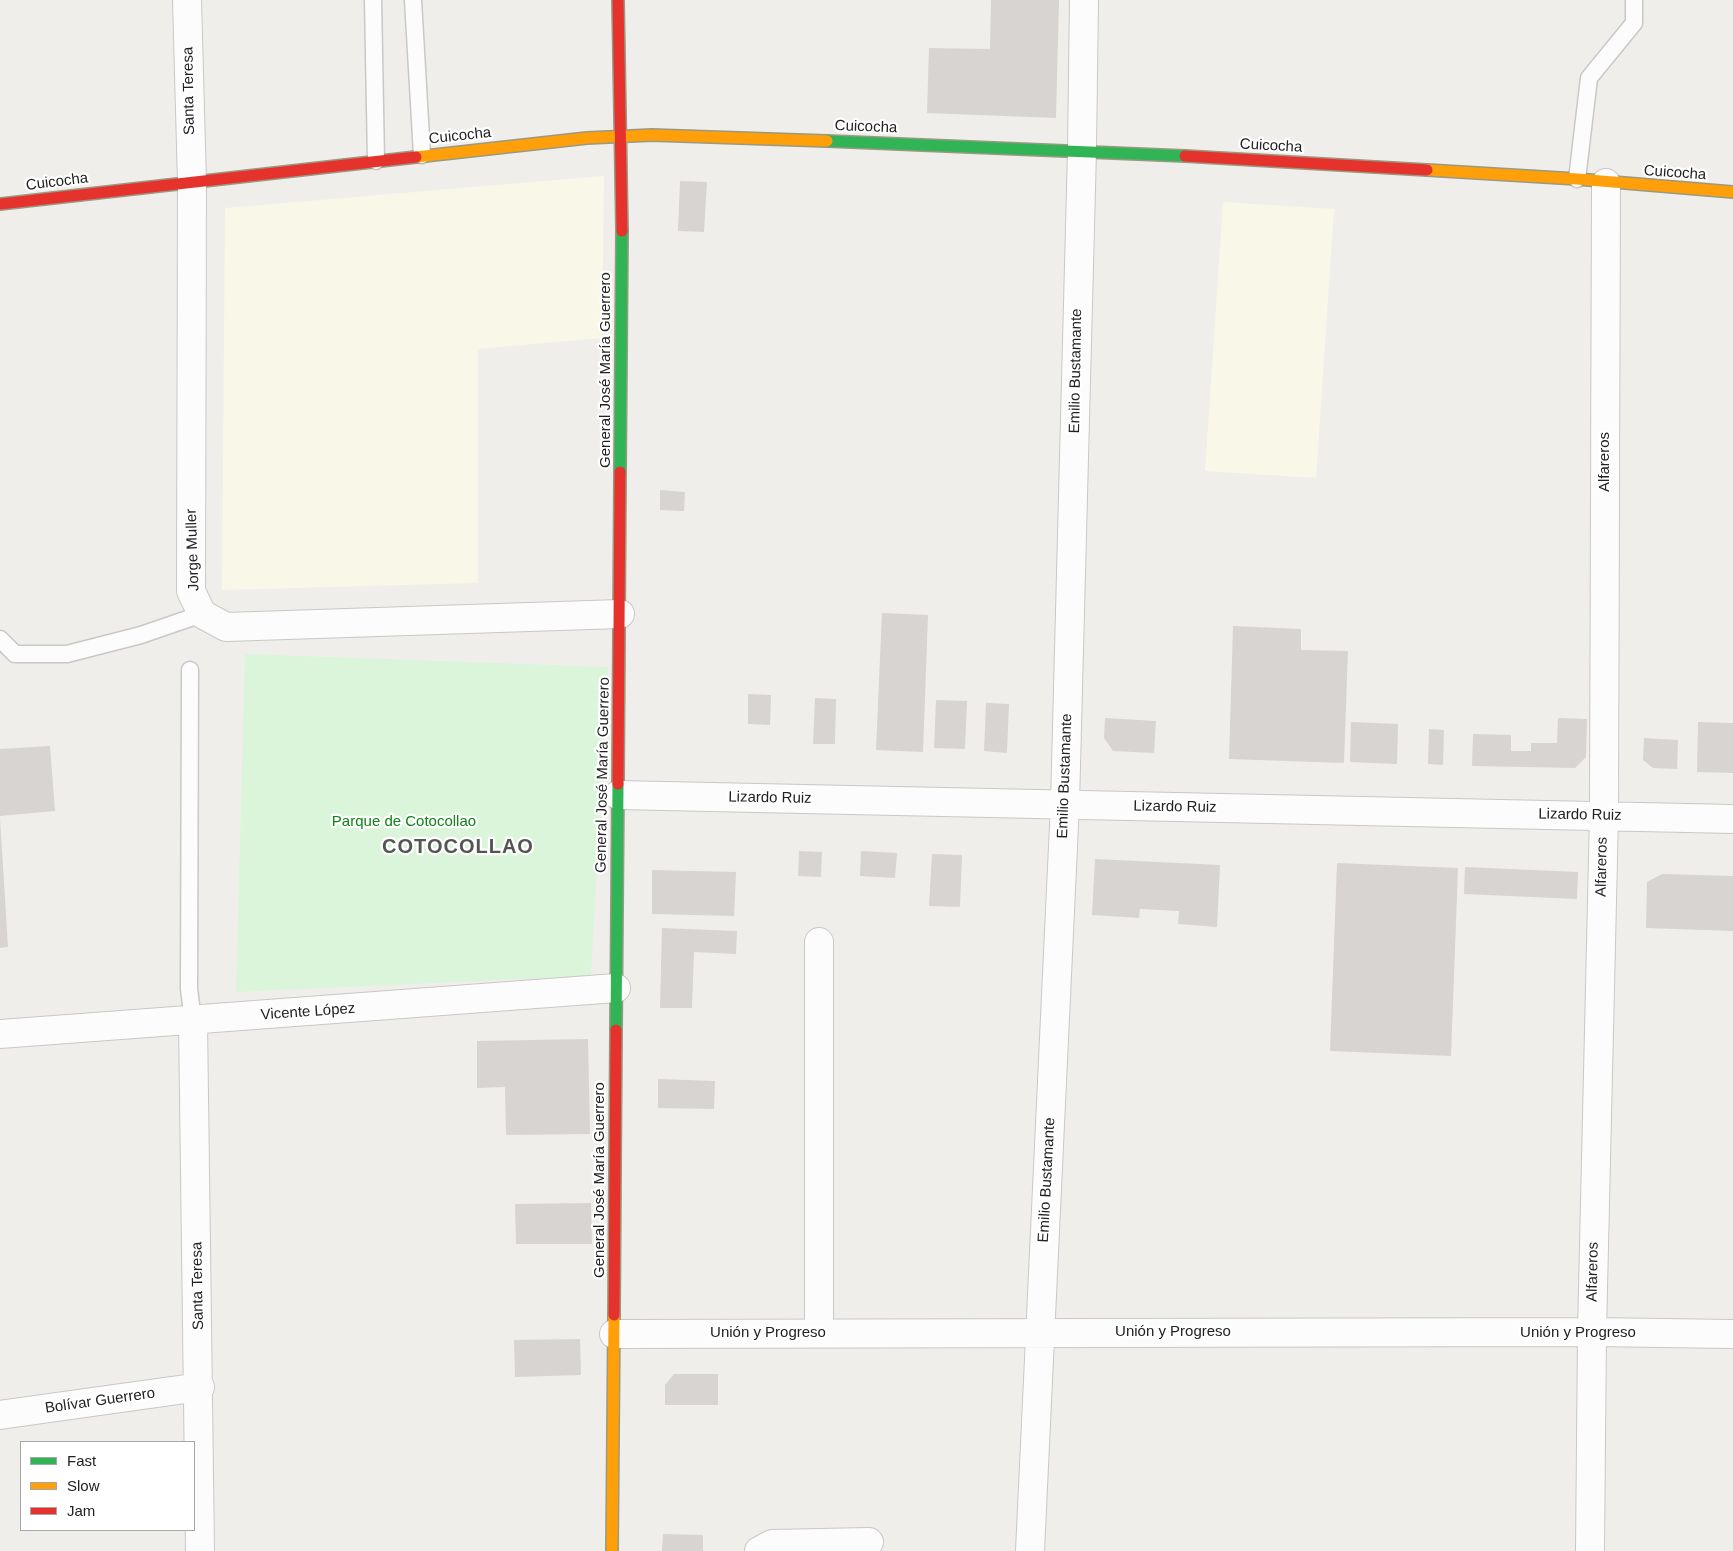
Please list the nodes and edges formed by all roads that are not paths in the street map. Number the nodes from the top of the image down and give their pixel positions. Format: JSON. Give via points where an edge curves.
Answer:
{"nodes":[{"id":1,"x":187,"y":0,"type":"edge"},
{"id":2,"x":373,"y":0,"type":"edge"},
{"id":3,"x":413,"y":0,"type":"edge"},
{"id":4,"x":618,"y":0,"type":"edge"},
{"id":5,"x":1084,"y":0,"type":"edge"},
{"id":6,"x":1634,"y":0,"type":"edge"},
{"id":7,"x":622,"y":135,"type":"junction"},
{"id":8,"x":1082,"y":150,"type":"junction"},
{"id":9,"x":422,"y":155,"type":"junction"},
{"id":10,"x":376,"y":161,"type":"junction"},
{"id":11,"x":1577,"y":179,"type":"junction"},
{"id":12,"x":192,"y":183,"type":"junction"},
{"id":13,"x":1606,"y":183,"type":"junction"},
{"id":14,"x":1733,"y":192,"type":"edge"},
{"id":15,"x":0,"y":204,"type":"edge"},
{"id":16,"x":202,"y":614,"type":"junction"},
{"id":17,"x":620,"y":614,"type":"junction"},
{"id":18,"x":0,"y":639,"type":"edge"},
{"id":19,"x":190,"y":670,"type":"dead end"},
{"id":20,"x":618,"y":795,"type":"junction"},
{"id":21,"x":1065,"y":804,"type":"junction"},
{"id":22,"x":1604,"y":815,"type":"junction"},
{"id":23,"x":1733,"y":819,"type":"edge"},
{"id":24,"x":819,"y":942,"type":"dead end"},
{"id":25,"x":616,"y":988,"type":"junction"},
{"id":26,"x":193,"y":1020,"type":"junction"},
{"id":27,"x":0,"y":1034,"type":"edge"},
{"id":28,"x":819,"y":1332,"type":"junction"},
{"id":29,"x":1040,"y":1332,"type":"junction"},
{"id":30,"x":1592,"y":1332,"type":"junction"},
{"id":31,"x":614,"y":1334,"type":"junction"},
{"id":32,"x":1733,"y":1334,"type":"edge"},
{"id":33,"x":200,"y":1387,"type":"junction"},
{"id":34,"x":0,"y":1415,"type":"edge"},
{"id":35,"x":869,"y":1542,"type":"dead end"},
{"id":36,"x":200,"y":1551,"type":"edge"},
{"id":37,"x":612,"y":1551,"type":"edge"},
{"id":38,"x":759,"y":1551,"type":"edge"},
{"id":39,"x":1030,"y":1551,"type":"edge"},
{"id":40,"x":1590,"y":1551,"type":"edge"}],
"edges":[{"from":1,"to":12,"type":"street","name":"Santa Teresa"},
{"from":2,"to":10,"type":"lane"},
{"from":3,"to":9,"type":"lane"},
{"from":4,"to":7,"type":"street","name":"General José María Guerrero"},
{"from":5,"to":8,"type":"street","name":"Emilio Bustamante"},
{"from":6,"to":11,"type":"lane","via":[[1634,23],[1589,78]]},
{"from":7,"to":8,"type":"street","name":"Cuicocha"},
{"from":7,"to":9,"type":"street","name":"Cuicocha"},
{"from":7,"to":17,"type":"street","name":"General José María Guerrero"},
{"from":8,"to":11,"type":"street","name":"Cuicocha"},
{"from":8,"to":21,"type":"street","name":"Emilio Bustamante"},
{"from":9,"to":10,"type":"street","name":"Cuicocha"},
{"from":10,"to":12,"type":"street","name":"Cuicocha"},
{"from":11,"to":13,"type":"street","name":"Cuicocha"},
{"from":12,"to":15,"type":"street","name":"Cuicocha"},
{"from":12,"to":16,"type":"street","name":"Jorge Muller","via":[[191,591]]},
{"from":13,"to":14,"type":"street","name":"Cuicocha"},
{"from":13,"to":22,"type":"street","name":"Alfareros"},
{"from":16,"to":17,"type":"street","via":[[226,627]]},
{"from":16,"to":18,"type":"lane","via":[[141,635],[67,654],[15,654]]},
{"from":17,"to":20,"type":"street","name":"General José María Guerrero"},
{"from":19,"to":26,"type":"lane","via":[[189,989]]},
{"from":20,"to":21,"type":"street","name":"Lizardo Ruiz"},
{"from":20,"to":25,"type":"street","name":"General José María Guerrero"},
{"from":21,"to":22,"type":"street","name":"Lizardo Ruiz"},
{"from":21,"to":29,"type":"street","name":"Emilio Bustamante"},
{"from":22,"to":23,"type":"street","name":"Lizardo Ruiz"},
{"from":22,"to":30,"type":"street","name":"Alfareros"},
{"from":24,"to":28,"type":"street"},
{"from":25,"to":26,"type":"street","name":"Vicente López"},
{"from":25,"to":31,"type":"street","name":"General José María Guerrero"},
{"from":26,"to":27,"type":"street","name":"Vicente López"},
{"from":26,"to":33,"type":"street","name":"Santa Teresa"},
{"from":28,"to":29,"type":"street","name":"Unión y Progreso"},
{"from":28,"to":31,"type":"street","name":"Unión y Progreso"},
{"from":29,"to":30,"type":"street","name":"Unión y Progreso"},
{"from":29,"to":39,"type":"street","name":"Emilio Bustamante"},
{"from":30,"to":32,"type":"street","name":"Unión y Progreso"},
{"from":30,"to":40,"type":"street","name":"Alfareros"},
{"from":31,"to":37,"type":"street","name":"General José María Guerrero"},
{"from":33,"to":34,"type":"street","name":"Bolívar Guerrero"},
{"from":33,"to":36,"type":"street","name":"Santa Teresa"},
{"from":35,"to":38,"type":"street","via":[[772,1544]]}]}
